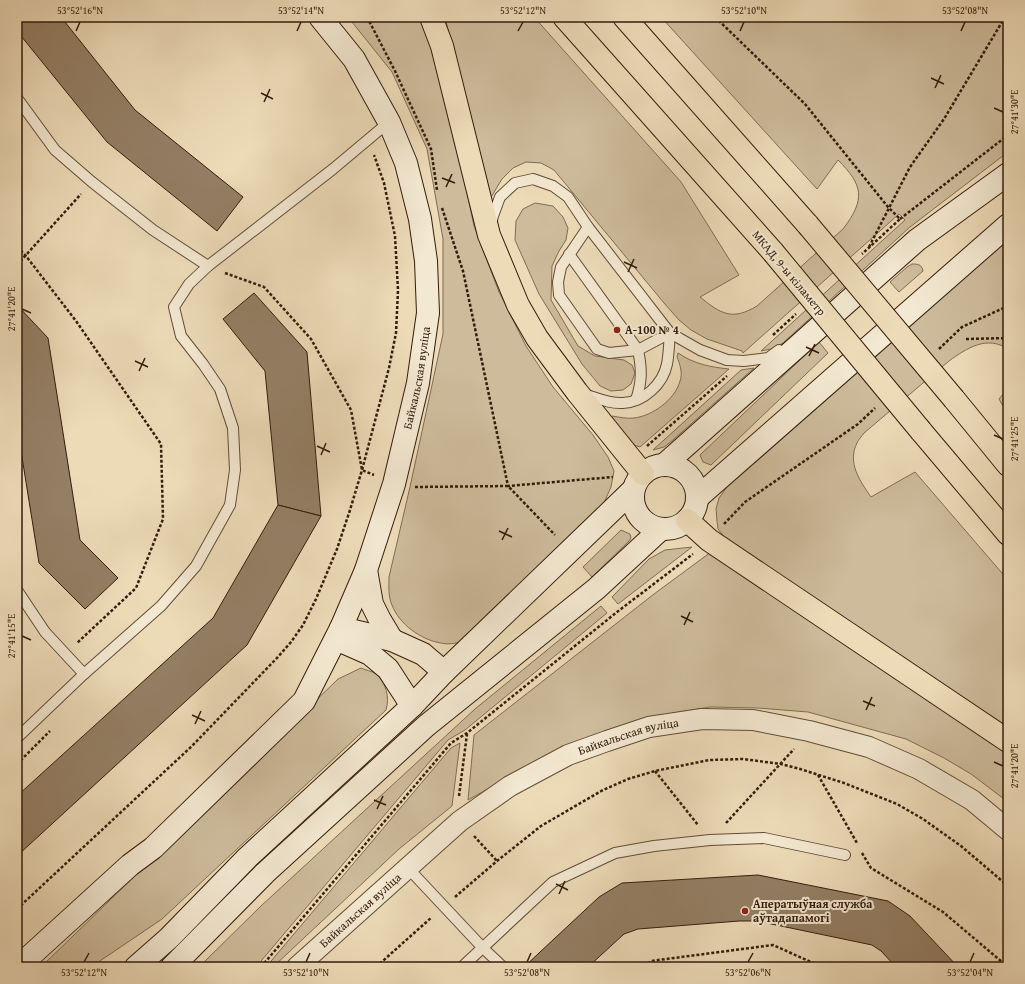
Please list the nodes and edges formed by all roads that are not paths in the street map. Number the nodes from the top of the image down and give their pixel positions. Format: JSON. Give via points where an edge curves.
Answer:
{"nodes":[{"id":1,"x":320,"y":17,"type":"edge"},
{"id":2,"x":431,"y":17,"type":"edge"},
{"id":3,"x":564,"y":17,"type":"edge"},
{"id":4,"x":624,"y":17,"type":"edge"},
{"id":5,"x":17,"y":98,"type":"edge"},
{"id":6,"x":389,"y":122,"type":"junction"},
{"id":7,"x":1008,"y":174,"type":"edge"},
{"id":8,"x":1008,"y":226,"type":"edge"},
{"id":9,"x":588,"y":227,"type":"junction"},
{"id":10,"x":489,"y":235,"type":"junction"},
{"id":11,"x":569,"y":254,"type":"junction"},
{"id":12,"x":208,"y":266,"type":"junction"},
{"id":13,"x":830,"y":318,"type":"junction"},
{"id":14,"x":670,"y":333,"type":"junction"},
{"id":15,"x":638,"y":350,"type":"junction"},
{"id":16,"x":577,"y":392,"type":"junction"},
{"id":17,"x":636,"y":400,"type":"junction"},
{"id":18,"x":1007,"y":463,"type":"edge"},
{"id":19,"x":664,"y":465,"type":"junction"},
{"id":20,"x":638,"y":482,"type":"junction"},
{"id":21,"x":697,"y":498,"type":"junction"},
{"id":22,"x":687,"y":520,"type":"junction"},
{"id":23,"x":661,"y":529,"type":"junction"},
{"id":24,"x":1008,"y":534,"type":"edge"},
{"id":25,"x":366,"y":570,"type":"junction"},
{"id":26,"x":17,"y":590,"type":"edge"},
{"id":27,"x":338,"y":634,"type":"junction"},
{"id":28,"x":392,"y":640,"type":"junction"},
{"id":29,"x":444,"y":672,"type":"junction"},
{"id":30,"x":84,"y":674,"type":"junction"},
{"id":31,"x":412,"y":706,"type":"junction"},
{"id":32,"x":426,"y":726,"type":"junction"},
{"id":33,"x":17,"y":738,"type":"edge"},
{"id":34,"x":1008,"y":740,"type":"edge"},
{"id":35,"x":1008,"y":830,"type":"edge"},
{"id":36,"x":845,"y":855,"type":"dead end"},
{"id":37,"x":407,"y":867,"type":"junction"},
{"id":38,"x":482,"y":947,"type":"junction"},
{"id":39,"x":18,"y":967,"type":"edge"},
{"id":40,"x":136,"y":967,"type":"edge"},
{"id":41,"x":172,"y":967,"type":"edge"},
{"id":42,"x":297,"y":967,"type":"edge"},
{"id":43,"x":462,"y":967,"type":"edge"},
{"id":44,"x":503,"y":967,"type":"edge"}],
"edges":[{"from":1,"to":6,"type":"main road","name":"Байкальская вуліца","via":[[354,59]]},
{"from":2,"to":10,"type":"highway","via":[[442,46]]},
{"from":3,"to":24,"type":"highway","name":"МКАД, 9-ы кіламетр","bridge":true,"via":[[773,252]]},
{"from":4,"to":18,"type":"highway","bridge":true,"via":[[808,225]]},
{"from":5,"to":12,"type":"lane","via":[[55,150],[153,230]]},
{"from":6,"to":12,"type":"lane"},
{"from":6,"to":25,"type":"main road","name":"Байкальская вуліца","via":[[406,163],[420,219],[426,261],[428,313],[418,383],[394,484]]},
{"from":7,"to":13,"type":"main road","via":[[917,240]]},
{"from":8,"to":21,"type":"main road"},
{"from":9,"to":10,"type":"lane","via":[[568,198],[553,186],[533,179],[515,183],[500,197]]},
{"from":9,"to":11,"type":"lane"},
{"from":9,"to":14,"type":"lane"},
{"from":10,"to":16,"type":"highway","via":[[529,325]]},
{"from":11,"to":15,"type":"lane"},
{"from":11,"to":15,"type":"lane","via":[[561,267],[559,295],[598,349],[609,354]]},
{"from":12,"to":30,"type":"lane","via":[[189,284],[174,307],[181,336],[220,389],[233,428],[235,470],[230,505],[196,566],[161,606]]},
{"from":13,"to":14,"type":"lane","via":[[768,358],[744,361],[727,360],[700,350]]},
{"from":13,"to":19,"type":"main road"},
{"from":14,"to":15,"type":"lane"},
{"from":14,"to":17,"type":"lane","via":[[667,365],[660,382]]},
{"from":15,"to":17,"type":"lane","via":[[642,365],[640,389]]},
{"from":16,"to":17,"type":"lane","via":[[608,402],[623,403]]},
{"from":16,"to":20,"type":"highway"},
{"from":19,"to":20,"type":"main road","via":[[656,466]]},
{"from":19,"to":21,"type":"main road","via":[[674,466],[690,478]]},
{"from":20,"to":23,"type":"main road","via":[[633,501],[636,511],[642,520]]},
{"from":20,"to":29,"type":"main road"},
{"from":21,"to":22,"type":"main road"},
{"from":22,"to":23,"type":"main road","via":[[675,527]]},
{"from":22,"to":34,"type":"highway","via":[[709,540]]},
{"from":23,"to":32,"type":"main road","via":[[596,589]]},
{"from":25,"to":27,"type":"main road","name":"Байкальская вуліца"},
{"from":25,"to":28,"type":"main road","via":[[372,604]]},
{"from":26,"to":30,"type":"lane","via":[[44,632]]},
{"from":27,"to":28,"type":"main road"},
{"from":27,"to":31,"type":"main road","via":[[388,669]]},
{"from":27,"to":39,"type":"main road","name":"Байкальская вуліца","via":[[304,702],[153,848],[130,865]]},
{"from":28,"to":29,"type":"main road","via":[[423,654]]},
{"from":29,"to":31,"type":"main road"},
{"from":29,"to":32,"type":"main road"},
{"from":30,"to":33,"type":"lane"},
{"from":31,"to":40,"type":"main road","via":[[248,857],[169,938]]},
{"from":32,"to":41,"type":"main road","via":[[265,874]]},
{"from":35,"to":37,"type":"street","name":"Байкальская вуліца","via":[[972,800],[919,769],[869,747],[753,720],[702,719],[649,727],[568,756],[510,786],[460,821]]},
{"from":36,"to":38,"type":"lane","via":[[764,838],[710,840],[615,853],[552,882]]},
{"from":37,"to":38,"type":"lane"},
{"from":37,"to":42,"type":"street","name":"Байкальская вуліца"},
{"from":38,"to":43,"type":"lane"},
{"from":38,"to":44,"type":"lane"}]}
